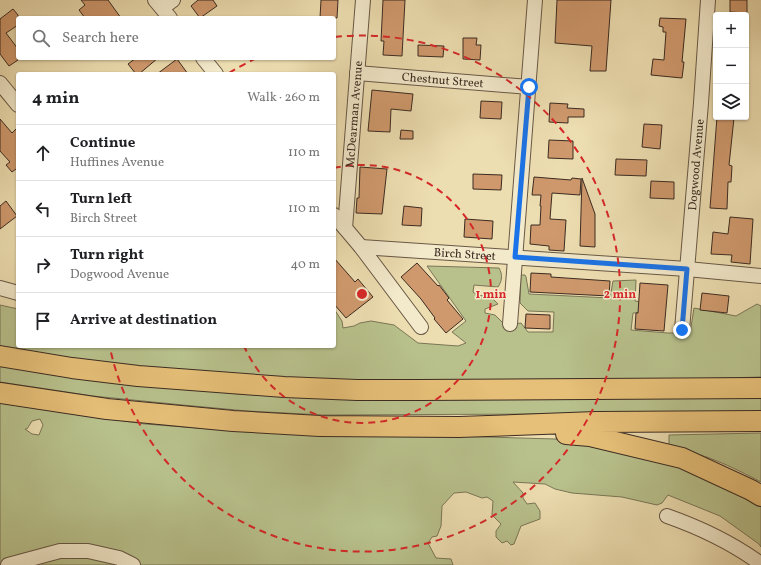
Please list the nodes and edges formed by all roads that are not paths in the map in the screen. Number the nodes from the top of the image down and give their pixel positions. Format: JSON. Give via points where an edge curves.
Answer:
{"nodes":[{"id":1,"x":173,"y":0,"type":"edge"},
{"id":2,"x":363,"y":0,"type":"edge"},
{"id":3,"x":535,"y":0,"type":"edge"},
{"id":4,"x":708,"y":0,"type":"edge"},
{"id":5,"x":162,"y":9,"type":"edge"},
{"id":6,"x":205,"y":60,"type":"edge"},
{"id":7,"x":214,"y":72,"type":"edge"},
{"id":8,"x":357,"y":73,"type":"junction"},
{"id":9,"x":0,"y":83,"type":"edge"},
{"id":10,"x":529,"y":87,"type":"junction"},
{"id":11,"x":16,"y":103,"type":"edge"},
{"id":12,"x":336,"y":217,"type":"edge"},
{"id":13,"x":346,"y":228,"type":"junction"},
{"id":14,"x":361,"y":247,"type":"junction"},
{"id":15,"x":515,"y":257,"type":"junction"},
{"id":16,"x":687,"y":269,"type":"junction"},
{"id":17,"x":761,"y":276,"type":"edge"},
{"id":18,"x":0,"y":288,"type":"edge"},
{"id":19,"x":16,"y":292,"type":"edge"},
{"id":20,"x":510,"y":324,"type":"dead end"},
{"id":21,"x":421,"y":327,"type":"dead end"},
{"id":22,"x":682,"y":330,"type":"dead end"},
{"id":23,"x":0,"y":356,"type":"edge"},
{"id":24,"x":761,"y":388,"type":"edge"},
{"id":25,"x":0,"y":393,"type":"edge"},
{"id":26,"x":761,"y":421,"type":"edge"},
{"id":27,"x":459,"y":427,"type":"junction"},
{"id":28,"x":761,"y":496,"type":"edge"},
{"id":29,"x":667,"y":516,"type":"dead end"},
{"id":30,"x":761,"y":564,"type":"edge"},
{"id":31,"x":8,"y":565,"type":"edge"},
{"id":32,"x":133,"y":565,"type":"edge"}],
"edges":[{"from":1,"to":5,"type":"street"},
{"from":2,"to":8,"type":"street","name":"McDearman Avenue"},
{"from":3,"to":10,"type":"street"},
{"from":4,"to":16,"type":"street","name":"Dogwood Avenue"},
{"from":6,"to":7,"type":"street"},
{"from":8,"to":10,"type":"street","name":"Chestnut Street"},
{"from":8,"to":13,"type":"street","name":"McDearman Avenue"},
{"from":9,"to":11,"type":"street"},
{"from":10,"to":15,"type":"street"},
{"from":12,"to":13,"type":"street"},
{"from":13,"to":14,"type":"street"},
{"from":14,"to":15,"type":"street","name":"Birch Street"},
{"from":14,"to":21,"type":"street"},
{"from":15,"to":16,"type":"street","name":"Birch Street"},
{"from":15,"to":20,"type":"street"},
{"from":16,"to":17,"type":"street","name":"Birch Street"},
{"from":16,"to":22,"type":"street","name":"Dogwood Avenue"},
{"from":18,"to":19,"type":"street"},
{"from":23,"to":24,"type":"highway","via":[[138,376],[284,387],[403,390]]},
{"from":25,"to":27,"type":"highway","via":[[107,410],[233,421],[320,426]]},
{"from":26,"to":27,"type":"highway","via":[[596,422]]},
{"from":27,"to":28,"type":"highway","via":[[590,436],[682,458]]},
{"from":29,"to":30,"type":"street","via":[[717,536],[740,548]]},
{"from":31,"to":32,"type":"street","via":[[60,551],[88,551],[119,558]]}]}
